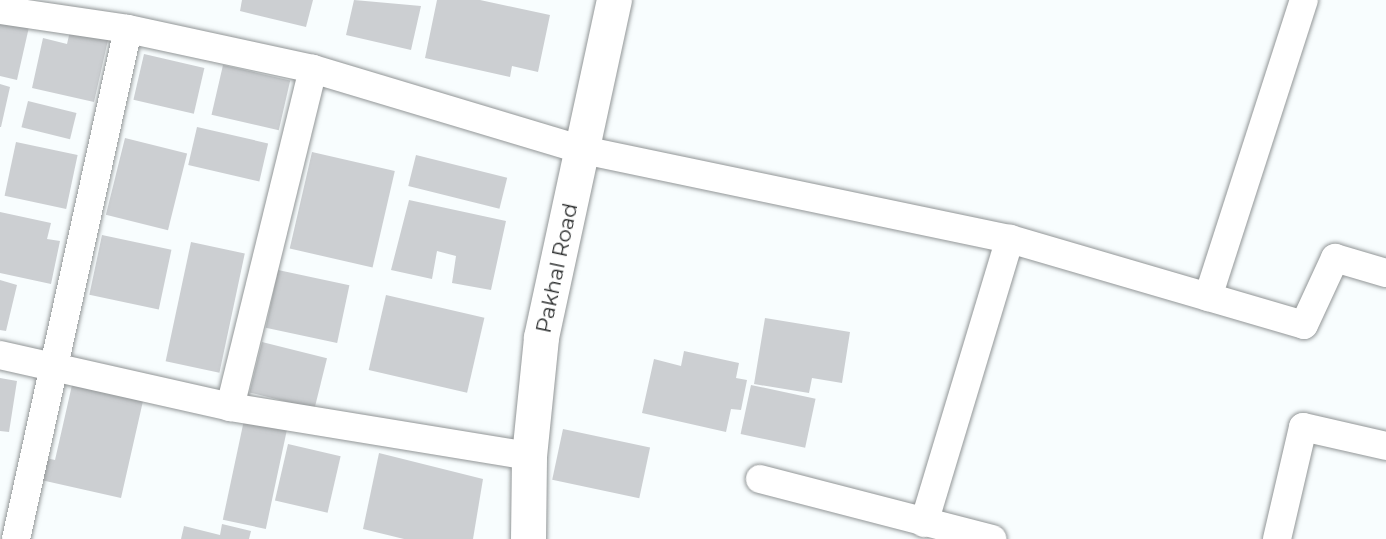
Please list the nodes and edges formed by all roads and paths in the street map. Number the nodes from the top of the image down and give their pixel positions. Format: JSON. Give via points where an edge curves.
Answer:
{"nodes":[{"id":1,"x":614,"y":0,"type":"edge"},
{"id":2,"x":1304,"y":0,"type":"edge"},
{"id":3,"x":0,"y":10,"type":"edge"},
{"id":4,"x":128,"y":29,"type":"junction"},
{"id":5,"x":313,"y":69,"type":"junction"},
{"id":6,"x":583,"y":150,"type":"junction"},
{"id":7,"x":1010,"y":239,"type":"junction"},
{"id":8,"x":1386,"y":273,"type":"edge"},
{"id":9,"x":1208,"y":297,"type":"junction"},
{"id":10,"x":0,"y":355,"type":"edge"},
{"id":11,"x":55,"y":367,"type":"junction"},
{"id":12,"x":230,"y":407,"type":"junction"},
{"id":13,"x":1386,"y":446,"type":"edge"},
{"id":14,"x":528,"y":456,"type":"junction"},
{"id":15,"x":760,"y":479,"type":"dead end"},
{"id":16,"x":924,"y":523,"type":"junction"},
{"id":17,"x":16,"y":539,"type":"edge"},
{"id":18,"x":528,"y":539,"type":"edge"},
{"id":19,"x":992,"y":539,"type":"edge"},
{"id":20,"x":1277,"y":539,"type":"edge"}],
"edges":[{"from":1,"to":6,"type":"street","name":"Pakhal Road"},
{"from":2,"to":9,"type":"street"},
{"from":3,"to":4,"type":"street"},
{"from":4,"to":5,"type":"street"},
{"from":4,"to":11,"type":"street"},
{"from":5,"to":6,"type":"street"},
{"from":5,"to":12,"type":"street"},
{"from":6,"to":7,"type":"street"},
{"from":6,"to":14,"type":"street","name":"Pakhal Road","via":[[541,337]]},
{"from":7,"to":9,"type":"street"},
{"from":7,"to":16,"type":"street"},
{"from":8,"to":9,"type":"street","via":[[1335,258],[1304,325]]},
{"from":10,"to":11,"type":"street"},
{"from":11,"to":12,"type":"street"},
{"from":11,"to":17,"type":"street"},
{"from":12,"to":14,"type":"street"},
{"from":13,"to":20,"type":"street","via":[[1303,427]]},
{"from":14,"to":18,"type":"street","name":"Pakhal Road"},
{"from":15,"to":16,"type":"street"},
{"from":16,"to":19,"type":"street"}]}
